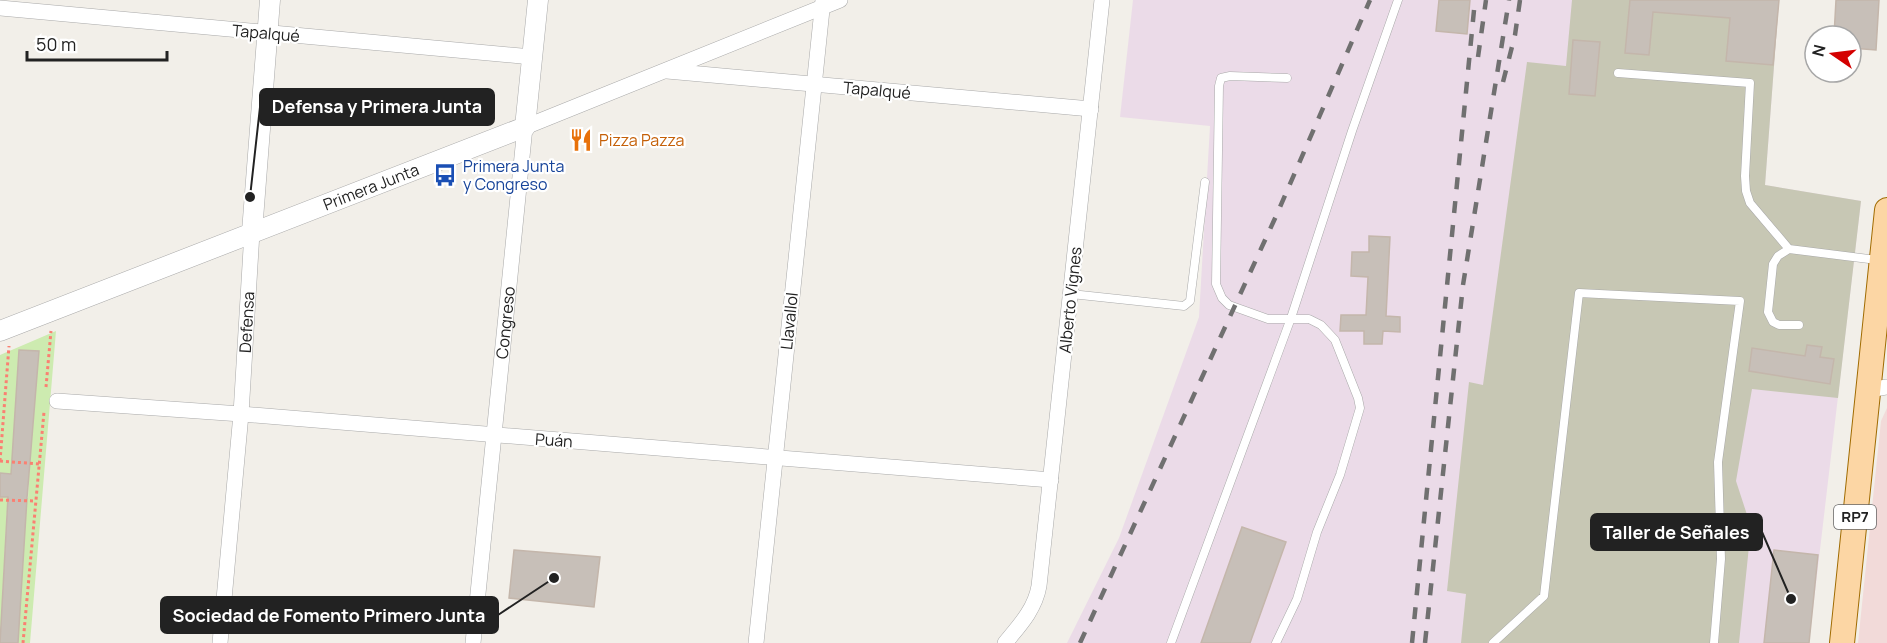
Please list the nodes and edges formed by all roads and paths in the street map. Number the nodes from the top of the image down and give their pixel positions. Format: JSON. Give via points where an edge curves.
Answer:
{"nodes":[{"id":1,"x":270,"y":0,"type":"edge"},
{"id":2,"x":538,"y":0,"type":"edge"},
{"id":3,"x":840,"y":0,"type":"edge"},
{"id":4,"x":1102,"y":0,"type":"edge"},
{"id":5,"x":1398,"y":0,"type":"edge"},
{"id":6,"x":823,"y":3,"type":"edge"},
{"id":7,"x":0,"y":8,"type":"edge"},
{"id":8,"x":267,"y":33,"type":"junction"},
{"id":9,"x":532,"y":57,"type":"junction"},
{"id":10,"x":664,"y":71,"type":"junction"},
{"id":11,"x":1618,"y":73,"type":"dead end"},
{"id":12,"x":1287,"y":78,"type":"dead end"},
{"id":13,"x":814,"y":85,"type":"junction"},
{"id":14,"x":1091,"y":109,"type":"junction"},
{"id":15,"x":525,"y":127,"type":"junction"},
{"id":16,"x":1205,"y":182,"type":"dead end"},
{"id":17,"x":1887,"y":210,"type":"edge"},
{"id":18,"x":252,"y":232,"type":"junction"},
{"id":19,"x":1789,"y":249,"type":"junction"},
{"id":20,"x":1882,"y":261,"type":"junction"},
{"id":21,"x":1071,"y":294,"type":"junction"},
{"id":22,"x":54,"y":308,"type":"junction"},
{"id":23,"x":1291,"y":318,"type":"junction"},
{"id":24,"x":1799,"y":325,"type":"dead end"},
{"id":25,"x":5,"y":329,"type":"edge"},
{"id":26,"x":1878,"y":389,"type":"edge"},
{"id":27,"x":46,"y":390,"type":"dead end"},
{"id":28,"x":51,"y":402,"type":"joint"},
{"id":29,"x":241,"y":414,"type":"junction"},
{"id":30,"x":493,"y":435,"type":"junction"},
{"id":31,"x":775,"y":457,"type":"junction"},
{"id":32,"x":0,"y":461,"type":"edge"},
{"id":33,"x":39,"y":464,"type":"junction"},
{"id":34,"x":1051,"y":480,"type":"junction"},
{"id":35,"x":0,"y":500,"type":"edge"},
{"id":36,"x":36,"y":501,"type":"junction"},
{"id":37,"x":23,"y":643,"type":"edge"},
{"id":38,"x":220,"y":643,"type":"edge"},
{"id":39,"x":473,"y":643,"type":"edge"},
{"id":40,"x":756,"y":643,"type":"edge"},
{"id":41,"x":1005,"y":643,"type":"edge"},
{"id":42,"x":1171,"y":643,"type":"edge"},
{"id":43,"x":1276,"y":643,"type":"edge"},
{"id":44,"x":1493,"y":643,"type":"edge"},
{"id":45,"x":1714,"y":643,"type":"edge"},
{"id":46,"x":1842,"y":643,"type":"edge"}],
"edges":[{"from":1,"to":8,"type":"street","name":"Defensa"},
{"from":2,"to":9,"type":"street","name":"Congreso"},
{"from":3,"to":6,"type":"street","name":"Primera Junta"},
{"from":4,"to":14,"type":"street","name":"Alberto Vignes"},
{"from":5,"to":23,"type":"lane"},
{"from":6,"to":10,"type":"street","name":"Primera Junta"},
{"from":6,"to":13,"type":"street","name":"Llavallol"},
{"from":7,"to":8,"type":"street","name":"Tapalqué"},
{"from":8,"to":9,"type":"street","name":"Tapalqué"},
{"from":8,"to":18,"type":"street","name":"Defensa"},
{"from":9,"to":15,"type":"street","name":"Congreso"},
{"from":10,"to":13,"type":"street","name":"Tapalqué"},
{"from":10,"to":15,"type":"street","name":"Primera Junta"},
{"from":11,"to":19,"type":"lane","via":[[1750,83],[1746,190],[1750,203]]},
{"from":12,"to":23,"type":"lane","via":[[1221,78],[1216,284],[1229,305],[1268,319]]},
{"from":13,"to":14,"type":"street","name":"Tapalqué"},
{"from":13,"to":31,"type":"street","name":"Llavallol"},
{"from":14,"to":21,"type":"street","name":"Alberto Vignes"},
{"from":15,"to":18,"type":"street","name":"Primera Junta"},
{"from":15,"to":30,"type":"street","name":"Congreso"},
{"from":16,"to":21,"type":"lane","via":[[1190,301],[1184,306]]},
{"from":17,"to":20,"type":"main road","number":"RP7"},
{"from":18,"to":22,"type":"street","name":"Primera Junta"},
{"from":18,"to":29,"type":"street","name":"Defensa"},
{"from":19,"to":20,"type":"lane"},
{"from":19,"to":24,"type":"lane","via":[[1773,264],[1768,312],[1779,325]]},
{"from":20,"to":26,"type":"main road","number":"RP7"},
{"from":21,"to":34,"type":"street","name":"Alberto Vignes"},
{"from":22,"to":25,"type":"street","name":"Primera Junta"},
{"from":22,"to":27,"type":"path"},
{"from":23,"to":42,"type":"lane"},
{"from":23,"to":43,"type":"lane","via":[[1321,325],[1335,340],[1360,408],[1297,599]]},
{"from":25,"to":32,"type":"path"},
{"from":26,"to":46,"type":"main road","number":"RP7"},
{"from":28,"to":29,"type":"street","name":"Puán"},
{"from":28,"to":33,"type":"path"},
{"from":29,"to":30,"type":"street","name":"Puán"},
{"from":29,"to":38,"type":"street","name":"Defensa"},
{"from":30,"to":31,"type":"street","name":"Puán"},
{"from":30,"to":39,"type":"street","name":"Congreso"},
{"from":31,"to":34,"type":"street","name":"Puán"},
{"from":31,"to":40,"type":"street","name":"Llavallol"},
{"from":32,"to":33,"type":"path"},
{"from":33,"to":36,"type":"path"},
{"from":34,"to":41,"type":"street","name":"Alberto Vignes","via":[[1036,599]]},
{"from":35,"to":36,"type":"path"},
{"from":36,"to":37,"type":"path"},
{"from":44,"to":45,"type":"lane","via":[[1544,596],[1579,292],[1740,301],[1718,462],[1721,559]]}]}
